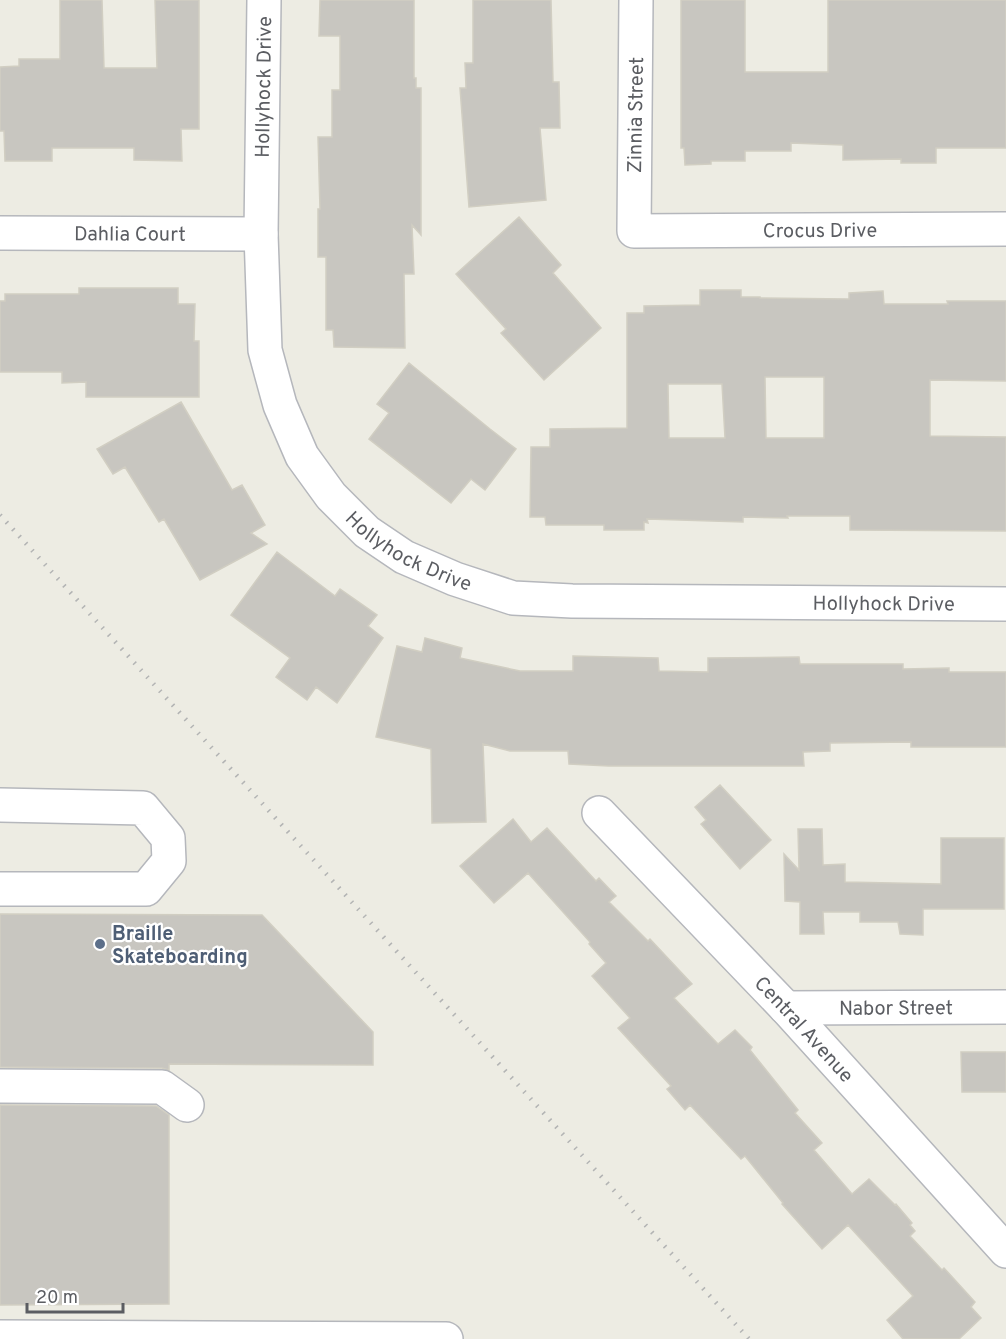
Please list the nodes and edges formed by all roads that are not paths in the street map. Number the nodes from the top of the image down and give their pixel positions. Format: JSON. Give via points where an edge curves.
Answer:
{"nodes":[{"id":1,"x":264,"y":0,"type":"edge"},
{"id":2,"x":636,"y":0,"type":"edge"},
{"id":3,"x":1006,"y":229,"type":"edge"},
{"id":4,"x":634,"y":231,"type":"joint"},
{"id":5,"x":0,"y":233,"type":"edge"},
{"id":6,"x":261,"y":234,"type":"junction"},
{"id":7,"x":1006,"y":604,"type":"edge"},
{"id":8,"x":0,"y":805,"type":"edge"},
{"id":9,"x":599,"y":813,"type":"dead end"},
{"id":10,"x":0,"y":889,"type":"edge"},
{"id":11,"x":1006,"y":1007,"type":"edge"},
{"id":12,"x":786,"y":1008,"type":"junction"},
{"id":13,"x":0,"y":1086,"type":"edge"},
{"id":14,"x":187,"y":1105,"type":"dead end"},
{"id":15,"x":1006,"y":1251,"type":"edge"},
{"id":16,"x":0,"y":1337,"type":"edge"},
{"id":17,"x":446,"y":1339,"type":"edge"}],
"edges":[{"from":1,"to":6,"type":"street","name":"Hollyhock Drive"},
{"from":2,"to":4,"type":"street","name":"Zinnia Street"},
{"from":3,"to":4,"type":"street","name":"Crocus Drive"},
{"from":5,"to":6,"type":"street","name":"Dahlia Court"},
{"from":6,"to":7,"type":"street","name":"Hollyhock Drive","via":[[265,351],[280,405],[297,446],[331,496],[367,532],[404,558],[513,598]]},
{"from":8,"to":10,"type":"street","via":[[143,808],[168,838],[169,861],[146,889]]},
{"from":9,"to":12,"type":"street","name":"Central Avenue"},
{"from":11,"to":12,"type":"street","name":"Nabor Street"},
{"from":12,"to":15,"type":"street","name":"Central Avenue"},
{"from":13,"to":14,"type":"street","via":[[162,1087]]},
{"from":16,"to":17,"type":"street"}]}
